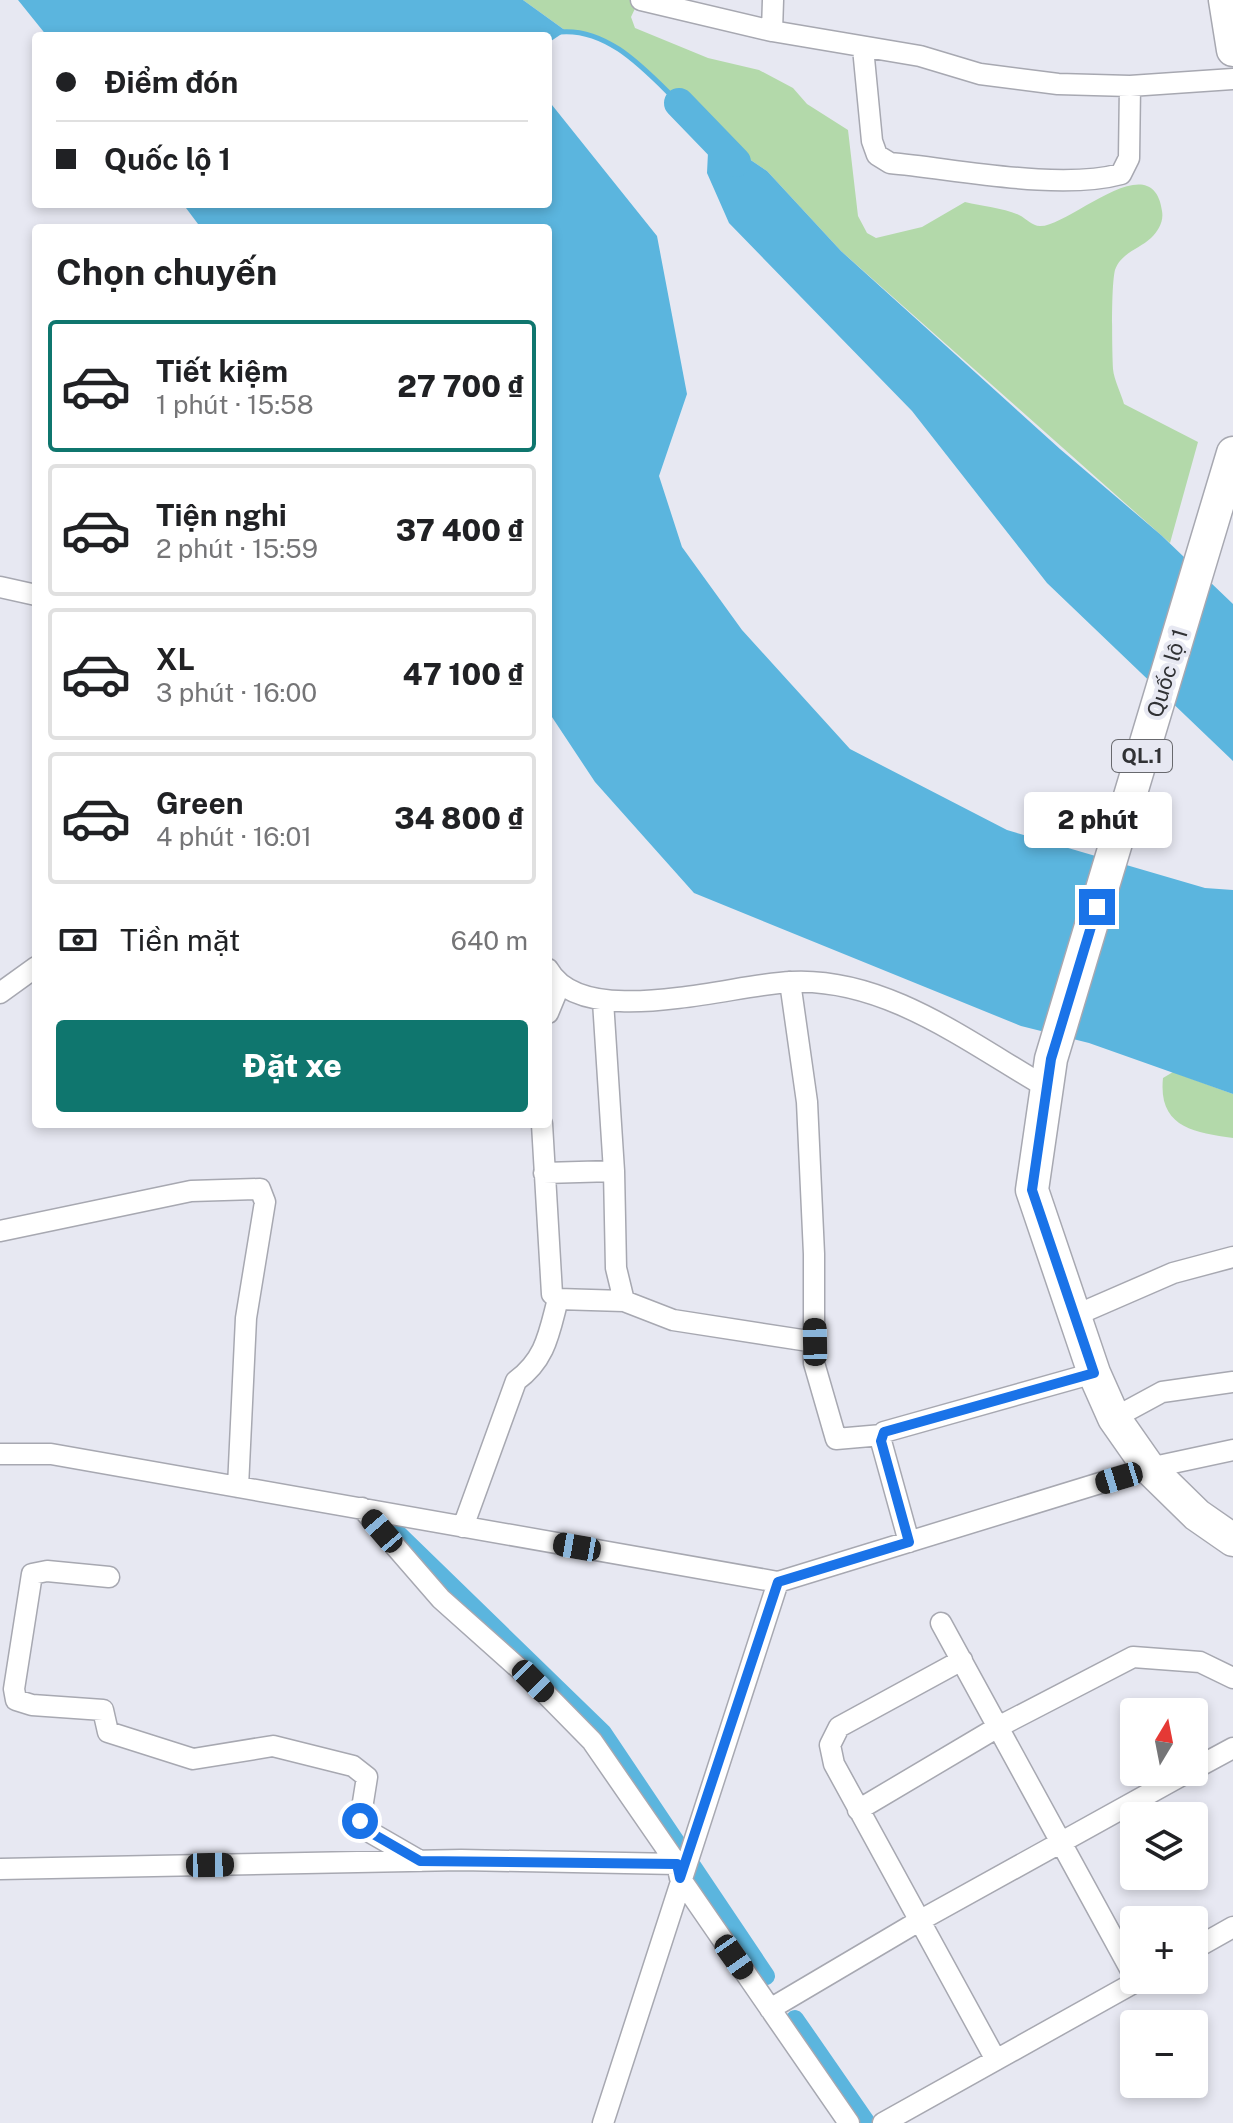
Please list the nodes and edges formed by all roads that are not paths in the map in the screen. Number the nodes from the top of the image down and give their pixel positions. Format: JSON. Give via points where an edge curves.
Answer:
{"nodes":[{"id":1,"x":641,"y":0,"type":"edge"},
{"id":2,"x":773,"y":0,"type":"edge"},
{"id":3,"x":1225,"y":0,"type":"edge"},
{"id":4,"x":772,"y":31,"type":"junction"},
{"id":5,"x":863,"y":48,"type":"junction"},
{"id":6,"x":1233,"y":50,"type":"edge"},
{"id":7,"x":1233,"y":79,"type":"edge"},
{"id":8,"x":1130,"y":86,"type":"junction"},
{"id":9,"x":1233,"y":453,"type":"edge"},
{"id":10,"x":0,"y":587,"type":"edge"},
{"id":11,"x":32,"y":594,"type":"edge"},
{"id":12,"x":32,"y":970,"type":"edge"},
{"id":13,"x":554,"y":977,"type":"edge"},
{"id":14,"x":790,"y":982,"type":"junction"},
{"id":15,"x":0,"y":993,"type":"edge"},
{"id":16,"x":603,"y":1001,"type":"junction"},
{"id":17,"x":1048,"y":1073,"type":"junction"},
{"id":18,"x":542,"y":1128,"type":"edge"},
{"id":19,"x":614,"y":1171,"type":"junction"},
{"id":20,"x":544,"y":1173,"type":"junction"},
{"id":21,"x":0,"y":1231,"type":"edge"},
{"id":22,"x":1233,"y":1257,"type":"edge"},
{"id":23,"x":558,"y":1299,"type":"junction"},
{"id":24,"x":624,"y":1301,"type":"junction"},
{"id":25,"x":1074,"y":1316,"type":"junction"},
{"id":26,"x":815,"y":1342,"type":"junction"},
{"id":27,"x":1094,"y":1373,"type":"junction"},
{"id":28,"x":1233,"y":1382,"type":"edge"},
{"id":29,"x":1114,"y":1418,"type":"junction"},
{"id":30,"x":882,"y":1435,"type":"junction"},
{"id":31,"x":1233,"y":1450,"type":"edge"},
{"id":32,"x":0,"y":1454,"type":"edge"},
{"id":33,"x":1149,"y":1468,"type":"junction"},
{"id":34,"x":238,"y":1487,"type":"junction"},
{"id":35,"x":362,"y":1508,"type":"junction"},
{"id":36,"x":463,"y":1527,"type":"junction"},
{"id":37,"x":1233,"y":1540,"type":"edge"},
{"id":38,"x":909,"y":1542,"type":"junction"},
{"id":39,"x":109,"y":1577,"type":"dead end"},
{"id":40,"x":778,"y":1582,"type":"junction"},
{"id":41,"x":941,"y":1623,"type":"dead end"},
{"id":42,"x":962,"y":1660,"type":"junction"},
{"id":43,"x":1233,"y":1678,"type":"edge"},
{"id":44,"x":998,"y":1727,"type":"junction"},
{"id":45,"x":1233,"y":1748,"type":"edge"},
{"id":46,"x":1208,"y":1761,"type":"edge"},
{"id":47,"x":1162,"y":1786,"type":"edge"},
{"id":48,"x":858,"y":1810,"type":"junction"},
{"id":49,"x":1060,"y":1841,"type":"junction"},
{"id":50,"x":420,"y":1861,"type":"junction"},
{"id":51,"x":682,"y":1864,"type":"junction"},
{"id":52,"x":0,"y":1869,"type":"edge"},
{"id":53,"x":919,"y":1921,"type":"junction"},
{"id":54,"x":1233,"y":1927,"type":"edge"},
{"id":55,"x":1208,"y":1941,"type":"edge"},
{"id":56,"x":1120,"y":1950,"type":"edge"},
{"id":57,"x":1120,"y":1988,"type":"edge"},
{"id":58,"x":770,"y":2009,"type":"junction"},
{"id":59,"x":996,"y":2060,"type":"junction"},
{"id":60,"x":603,"y":2123,"type":"edge"},
{"id":61,"x":849,"y":2123,"type":"edge"},
{"id":62,"x":883,"y":2123,"type":"edge"}],
"edges":[{"from":1,"to":4,"type":"street"},
{"from":2,"to":4,"type":"street"},
{"from":3,"to":6,"type":"main road"},
{"from":4,"to":5,"type":"street"},
{"from":5,"to":8,"type":"street","via":[[920,56],[980,74]]},
{"from":5,"to":8,"type":"street","via":[[872,141],[877,155],[890,163],[1034,180],[1121,174],[1129,158]]},
{"from":7,"to":8,"type":"street"},
{"from":9,"to":17,"type":"main road","name":"Quốc lộ 1","number":"QL.1"},
{"from":10,"to":11,"type":"street"},
{"from":12,"to":15,"type":"street"},
{"from":13,"to":16,"type":"street","via":[[574,993]]},
{"from":14,"to":16,"type":"street"},
{"from":14,"to":17,"type":"street","via":[[833,982],[914,1009]]},
{"from":14,"to":26,"type":"street","via":[[807,1102]]},
{"from":16,"to":19,"type":"street"},
{"from":17,"to":25,"type":"main road","name":"Quốc lộ 1","number":"QL.1","via":[[1032,1190]]},
{"from":18,"to":20,"type":"street"},
{"from":19,"to":20,"type":"street"},
{"from":19,"to":24,"type":"street","via":[[616,1268]]},
{"from":20,"to":23,"type":"street","via":[[549,1282]]},
{"from":21,"to":34,"type":"street","via":[[191,1191],[260,1189],[265,1202],[246,1318]]},
{"from":22,"to":25,"type":"street","via":[[1173,1273]]},
{"from":23,"to":24,"type":"street"},
{"from":23,"to":36,"type":"street","via":[[544,1352],[516,1381]]},
{"from":24,"to":26,"type":"street","via":[[673,1320]]},
{"from":25,"to":27,"type":"main road","name":"Quốc lộ 1","number":"QL.1"},
{"from":26,"to":30,"type":"street","via":[[814,1363],[836,1439]]},
{"from":27,"to":29,"type":"main road","name":"Quốc lộ 1","number":"QL.1"},
{"from":27,"to":30,"type":"street"},
{"from":28,"to":29,"type":"street","via":[[1162,1392]]},
{"from":29,"to":33,"type":"main road","name":"Quốc lộ 1","number":"QL.1"},
{"from":30,"to":38,"type":"street"},
{"from":31,"to":33,"type":"street"},
{"from":32,"to":34,"type":"street","via":[[51,1454]]},
{"from":33,"to":37,"type":"main road","name":"Quốc lộ 1","number":"QL.1","via":[[1197,1515]]},
{"from":33,"to":38,"type":"street"},
{"from":34,"to":35,"type":"street"},
{"from":35,"to":36,"type":"street"},
{"from":35,"to":51,"type":"street","via":[[441,1599],[592,1741]]},
{"from":36,"to":40,"type":"street"},
{"from":38,"to":40,"type":"street"},
{"from":39,"to":50,"type":"street","via":[[32,1574],[16,1700],[103,1710],[108,1732],[179,1757],[224,1756],[273,1746],[353,1766],[367,1777],[360,1821]]},
{"from":40,"to":51,"type":"street"},
{"from":41,"to":42,"type":"street"},
{"from":42,"to":44,"type":"street"},
{"from":42,"to":48,"type":"street","via":[[839,1727],[830,1745],[834,1764]]},
{"from":43,"to":44,"type":"street","via":[[1200,1662],[1133,1657]]},
{"from":44,"to":48,"type":"street"},
{"from":44,"to":49,"type":"street"},
{"from":45,"to":46,"type":"street"},
{"from":47,"to":49,"type":"street"},
{"from":48,"to":53,"type":"street"},
{"from":49,"to":53,"type":"street"},
{"from":49,"to":56,"type":"street"},
{"from":50,"to":51,"type":"street"},
{"from":50,"to":52,"type":"street"},
{"from":51,"to":58,"type":"street"},
{"from":51,"to":60,"type":"street"},
{"from":53,"to":58,"type":"street"},
{"from":53,"to":59,"type":"street"},
{"from":54,"to":55,"type":"street"},
{"from":57,"to":59,"type":"street"},
{"from":58,"to":61,"type":"street"},
{"from":59,"to":62,"type":"street"}]}
